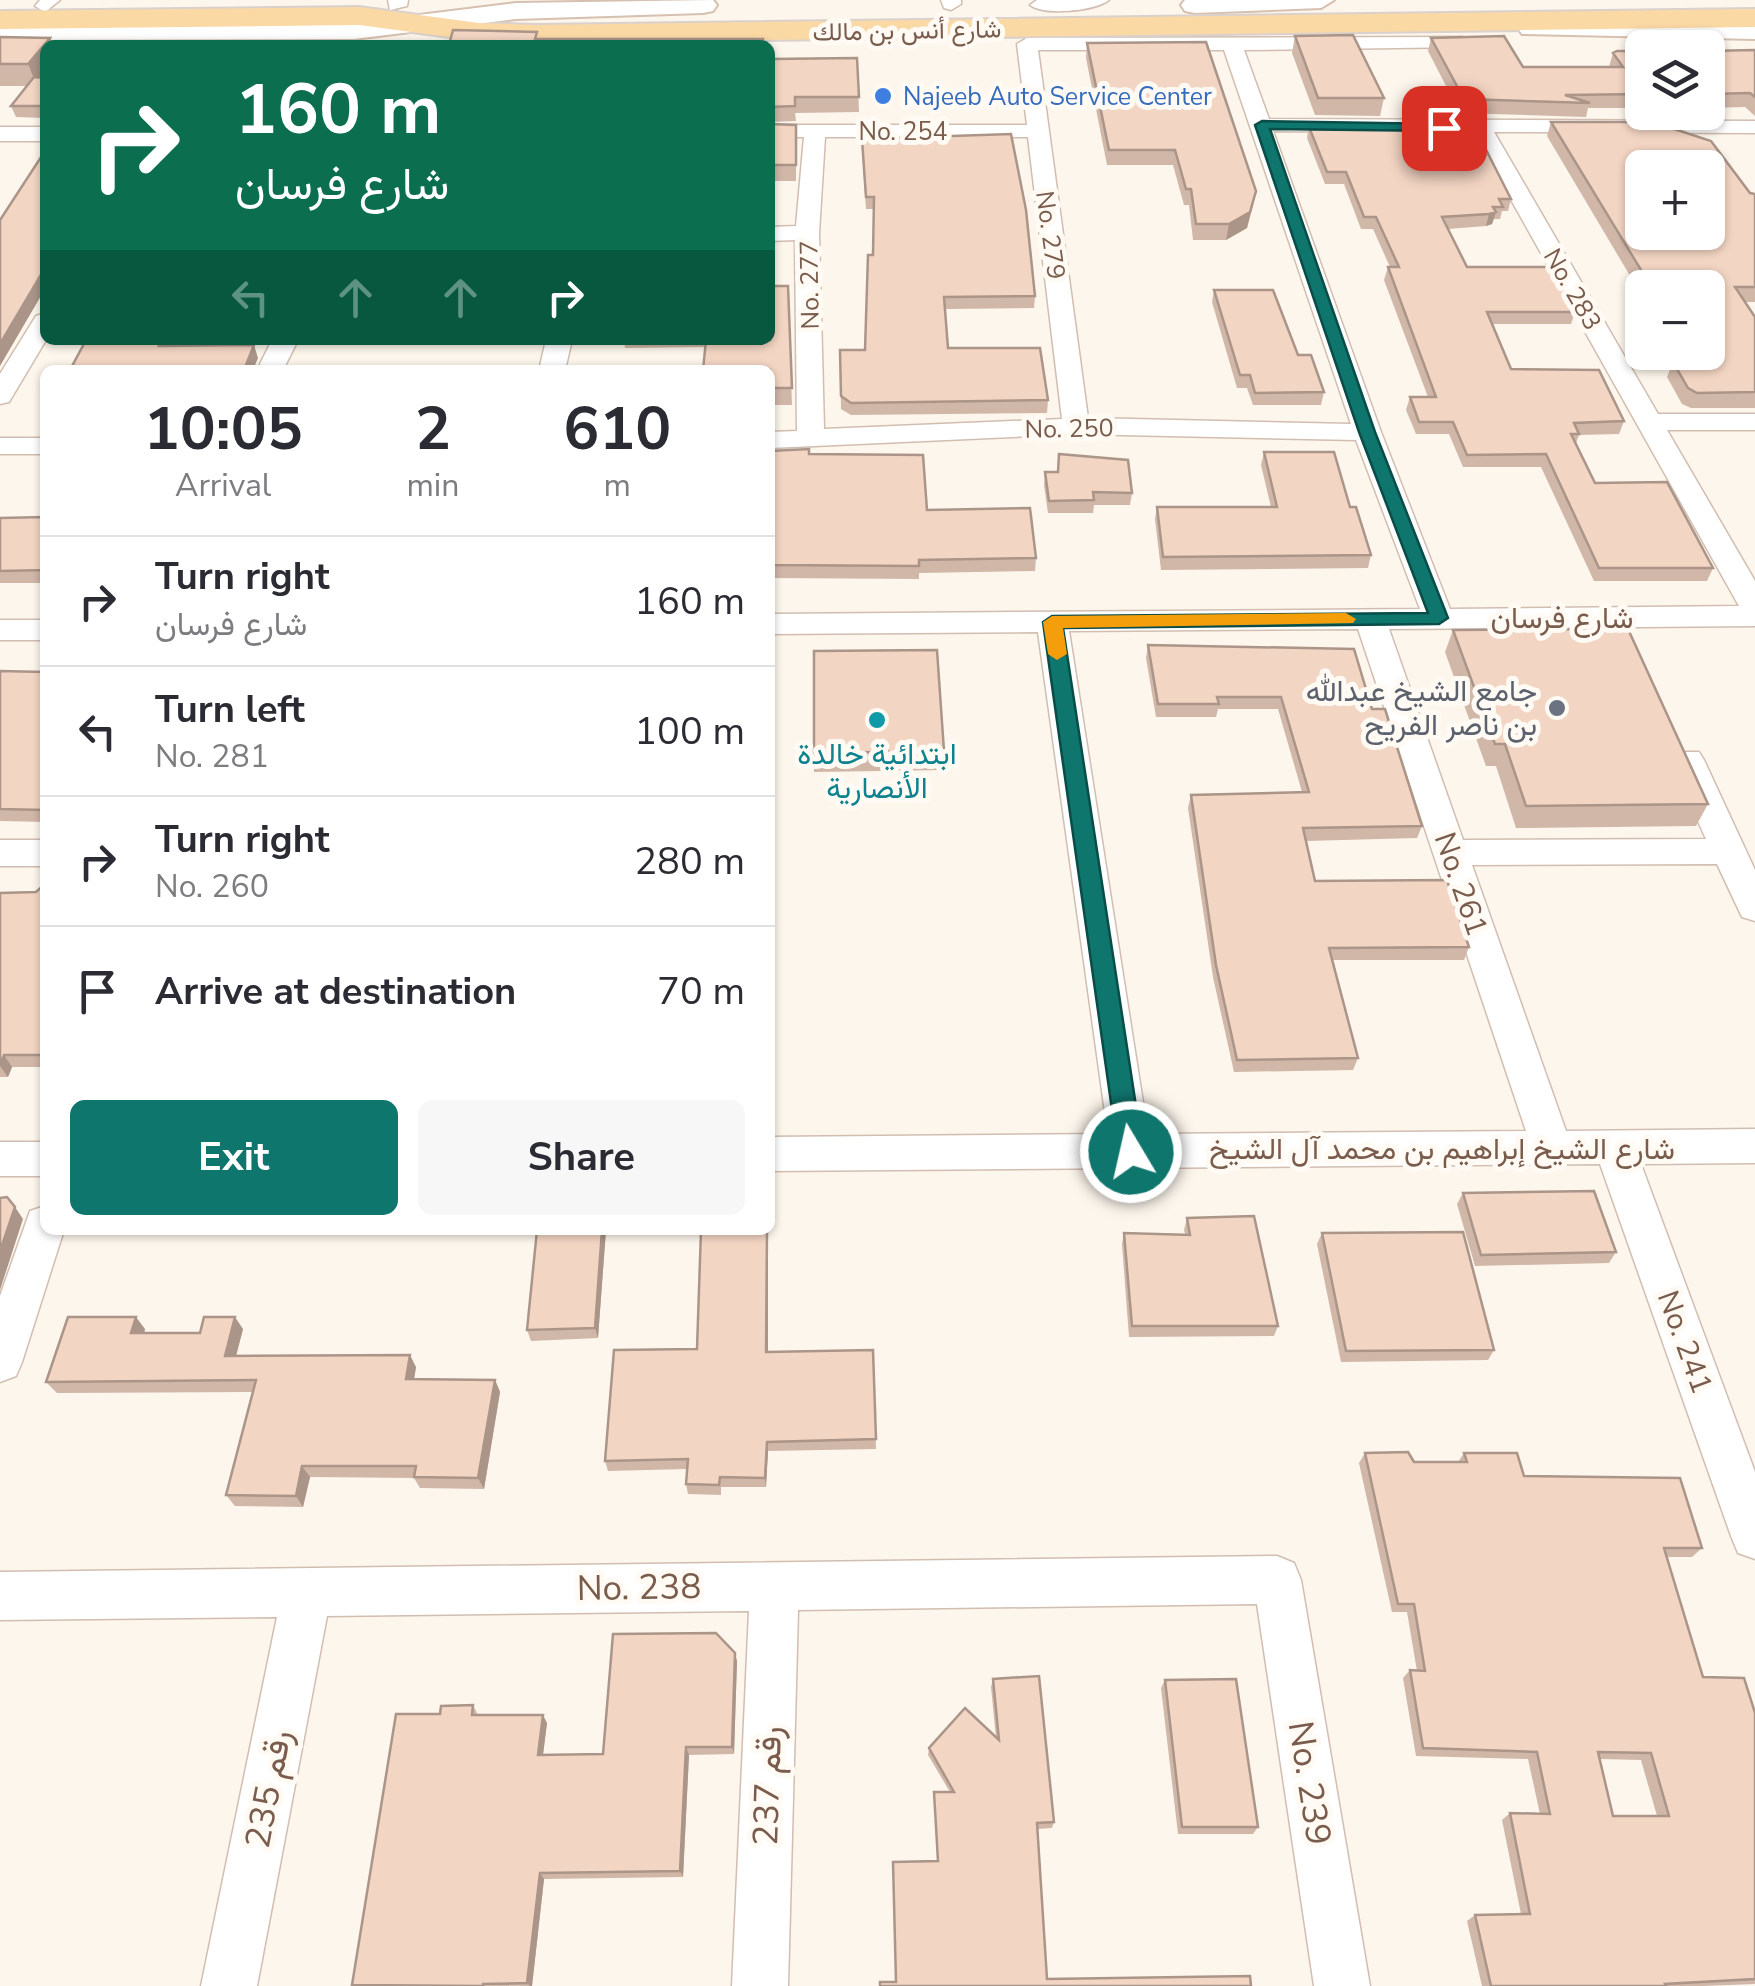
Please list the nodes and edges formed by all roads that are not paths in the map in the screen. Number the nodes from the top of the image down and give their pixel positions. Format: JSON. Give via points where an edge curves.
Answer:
{"nodes":[{"id":1,"x":1099,"y":0,"type":"edge"},
{"id":2,"x":1238,"y":1,"type":"edge"},
{"id":3,"x":604,"y":2,"type":"edge"},
{"id":4,"x":951,"y":2,"type":"edge"},
{"id":5,"x":48,"y":3,"type":"edge"},
{"id":6,"x":1203,"y":3,"type":"edge"},
{"id":7,"x":803,"y":4,"type":"junction"},
{"id":8,"x":1040,"y":4,"type":"junction"},
{"id":9,"x":1755,"y":4,"type":"edge"},
{"id":10,"x":703,"y":5,"type":"junction"},
{"id":11,"x":0,"y":6,"type":"edge"},
{"id":12,"x":403,"y":10,"type":"edge"},
{"id":13,"x":1326,"y":12,"type":"edge"},
{"id":14,"x":1755,"y":18,"type":"edge"},
{"id":15,"x":0,"y":20,"type":"edge"},
{"id":16,"x":0,"y":32,"type":"edge"},
{"id":17,"x":1755,"y":32,"type":"edge"},
{"id":18,"x":578,"y":33,"type":"junction"},
{"id":19,"x":525,"y":34,"type":"junction"},
{"id":20,"x":499,"y":40,"type":"edge"},
{"id":21,"x":0,"y":42,"type":"edge"},
{"id":22,"x":40,"y":42,"type":"edge"},
{"id":23,"x":1462,"y":43,"type":"edge"},
{"id":24,"x":1232,"y":44,"type":"junction"},
{"id":25,"x":1262,"y":125,"type":"junction"},
{"id":26,"x":1625,"y":127,"type":"edge"},
{"id":27,"x":1725,"y":127,"type":"edge"},
{"id":28,"x":1755,"y":127,"type":"edge"},
{"id":29,"x":1481,"y":128,"type":"junction"},
{"id":30,"x":1702,"y":130,"type":"edge"},
{"id":31,"x":775,"y":131,"type":"edge"},
{"id":32,"x":815,"y":131,"type":"junction"},
{"id":33,"x":1037,"y":131,"type":"junction"},
{"id":34,"x":0,"y":134,"type":"edge"},
{"id":35,"x":40,"y":134,"type":"edge"},
{"id":36,"x":1717,"y":150,"type":"edge"},
{"id":37,"x":808,"y":233,"type":"junction"},
{"id":38,"x":775,"y":234,"type":"edge"},
{"id":39,"x":40,"y":329,"type":"edge"},
{"id":40,"x":0,"y":396,"type":"edge"},
{"id":41,"x":1649,"y":422,"type":"junction"},
{"id":42,"x":1755,"y":422,"type":"edge"},
{"id":43,"x":1076,"y":426,"type":"junction"},
{"id":44,"x":1367,"y":432,"type":"junction"},
{"id":45,"x":811,"y":439,"type":"junction"},
{"id":46,"x":775,"y":440,"type":"edge"},
{"id":47,"x":0,"y":446,"type":"edge"},
{"id":48,"x":40,"y":446,"type":"edge"},
{"id":49,"x":1755,"y":607,"type":"edge"},
{"id":50,"x":1755,"y":616,"type":"edge"},
{"id":51,"x":1622,"y":617,"type":"junction"},
{"id":52,"x":1439,"y":618,"type":"junction"},
{"id":53,"x":1370,"y":619,"type":"junction"},
{"id":54,"x":1052,"y":622,"type":"junction"},
{"id":55,"x":775,"y":624,"type":"edge"},
{"id":56,"x":0,"y":630,"type":"edge"},
{"id":57,"x":40,"y":630,"type":"edge"},
{"id":58,"x":1638,"y":653,"type":"edge"},
{"id":59,"x":1671,"y":725,"type":"edge"},
{"id":60,"x":1729,"y":851,"type":"junction"},
{"id":61,"x":0,"y":853,"type":"edge"},
{"id":62,"x":40,"y":853,"type":"edge"},
{"id":63,"x":1450,"y":853,"type":"junction"},
{"id":64,"x":1755,"y":908,"type":"edge"},
{"id":65,"x":1755,"y":1146,"type":"edge"},
{"id":66,"x":1615,"y":1148,"type":"junction"},
{"id":67,"x":1552,"y":1149,"type":"junction"},
{"id":68,"x":1131,"y":1152,"type":"junction"},
{"id":69,"x":775,"y":1154,"type":"edge"},
{"id":70,"x":0,"y":1159,"type":"edge"},
{"id":71,"x":40,"y":1159,"type":"edge"},
{"id":72,"x":41,"y":1235,"type":"edge"},
{"id":73,"x":0,"y":1362,"type":"edge"},
{"id":74,"x":1755,"y":1536,"type":"edge"},
{"id":75,"x":1278,"y":1580,"type":"joint"},
{"id":76,"x":774,"y":1586,"type":"junction"},
{"id":77,"x":307,"y":1591,"type":"junction"},
{"id":78,"x":0,"y":1596,"type":"edge"},
{"id":79,"x":229,"y":1986,"type":"edge"},
{"id":80,"x":760,"y":1986,"type":"edge"},
{"id":81,"x":1342,"y":1986,"type":"edge"}],
"edges":[{"from":1,"to":8,"type":"street"},
{"from":2,"to":6,"type":"main road"},
{"from":2,"to":13,"type":"main road"},
{"from":3,"to":10,"type":"main road","name":"شارع أنس بن مالك"},
{"from":3,"to":12,"type":"main road","name":"شارع أنس بن مالك"},
{"from":4,"to":7,"type":"main road","name":"شارع أنس بن مالك"},
{"from":4,"to":8,"type":"main road","name":"شارع أنس بن مالك"},
{"from":5,"to":11,"type":"main road","name":"شارع أنس بن مالك"},
{"from":5,"to":12,"type":"main road","name":"شارع أنس بن مالك"},
{"from":6,"to":8,"type":"main road","name":"شارع أنس بن مالك"},
{"from":6,"to":9,"type":"main road","name":"شارع أنس بن مالك"},
{"from":7,"to":10,"type":"main road","name":"شارع أنس بن مالك"},
{"from":7,"to":18,"type":"main road","via":[[566,14],[542,22]]},
{"from":10,"to":12,"type":"main road"},
{"from":12,"to":15,"type":"main road","name":"شارع أنس بن مالك"},
{"from":12,"to":16,"type":"main road","via":[[354,31]]},
{"from":12,"to":19,"type":"main road","name":"شارع أنس بن مالك"},
{"from":13,"to":14,"type":"main road","name":"شارع أنس بن مالك"},
{"from":13,"to":17,"type":"main road"},
{"from":13,"to":18,"type":"main road","name":"شارع أنس بن مالك"},
{"from":18,"to":19,"type":"main road","name":"شارع أنس بن مالك"},
{"from":19,"to":20,"type":"main road"},
{"from":21,"to":22,"type":"main road"},
{"from":23,"to":24,"type":"street"},
{"from":24,"to":25,"type":"street"},
{"from":24,"to":33,"type":"street","name":"No. 279","via":[[1027,44]]},
{"from":25,"to":29,"type":"street"},
{"from":25,"to":44,"type":"street"},
{"from":26,"to":29,"type":"street"},
{"from":27,"to":28,"type":"street"},
{"from":29,"to":41,"type":"street","name":"No. 283"},
{"from":30,"to":36,"type":"street"},
{"from":31,"to":32,"type":"street","name":"No. 254"},
{"from":32,"to":33,"type":"street","name":"No. 254"},
{"from":32,"to":37,"type":"street","name":"No. 277"},
{"from":33,"to":43,"type":"street","name":"No. 279"},
{"from":34,"to":35,"type":"street"},
{"from":37,"to":38,"type":"street"},
{"from":37,"to":45,"type":"street","name":"No. 277"},
{"from":39,"to":40,"type":"street"},
{"from":41,"to":42,"type":"street"},
{"from":41,"to":49,"type":"street","name":"No. 283"},
{"from":43,"to":44,"type":"street","name":"No. 250"},
{"from":43,"to":45,"type":"street","name":"No. 250"},
{"from":44,"to":52,"type":"street"},
{"from":45,"to":46,"type":"street","name":"No. 250"},
{"from":47,"to":48,"type":"street"},
{"from":50,"to":51,"type":"street","name":"شارع فرسان"},
{"from":51,"to":52,"type":"street","name":"شارع فرسان"},
{"from":51,"to":58,"type":"street"},
{"from":52,"to":53,"type":"street","name":"شارع فرسان"},
{"from":53,"to":54,"type":"street","name":"شارع فرسان"},
{"from":53,"to":63,"type":"street","name":"No. 261"},
{"from":54,"to":55,"type":"street","name":"شارع فرسان"},
{"from":54,"to":68,"type":"street"},
{"from":56,"to":57,"type":"street"},
{"from":59,"to":60,"type":"street"},
{"from":60,"to":63,"type":"street"},
{"from":60,"to":64,"type":"street"},
{"from":61,"to":62,"type":"street"},
{"from":63,"to":67,"type":"street","name":"No. 261"},
{"from":65,"to":66,"type":"street","name":"شارع الشيخ إبراهيم بن محمد آل الشيخ"},
{"from":66,"to":67,"type":"street","name":"شارع الشيخ إبراهيم بن محمد آل الشيخ"},
{"from":66,"to":74,"type":"street","name":"No. 241"},
{"from":67,"to":68,"type":"street","name":"شارع الشيخ إبراهيم بن محمد آل الشيخ"},
{"from":68,"to":69,"type":"street","name":"شارع الشيخ إبراهيم بن محمد آل الشيخ"},
{"from":70,"to":71,"type":"street"},
{"from":72,"to":73,"type":"street"},
{"from":75,"to":76,"type":"street","name":"No. 238"},
{"from":75,"to":81,"type":"street","name":"No. 239"},
{"from":76,"to":77,"type":"street","name":"No. 238"},
{"from":76,"to":80,"type":"street","name":"رقم 237"},
{"from":77,"to":78,"type":"street","name":"No. 238"},
{"from":77,"to":79,"type":"street","name":"رقم 235"}]}
